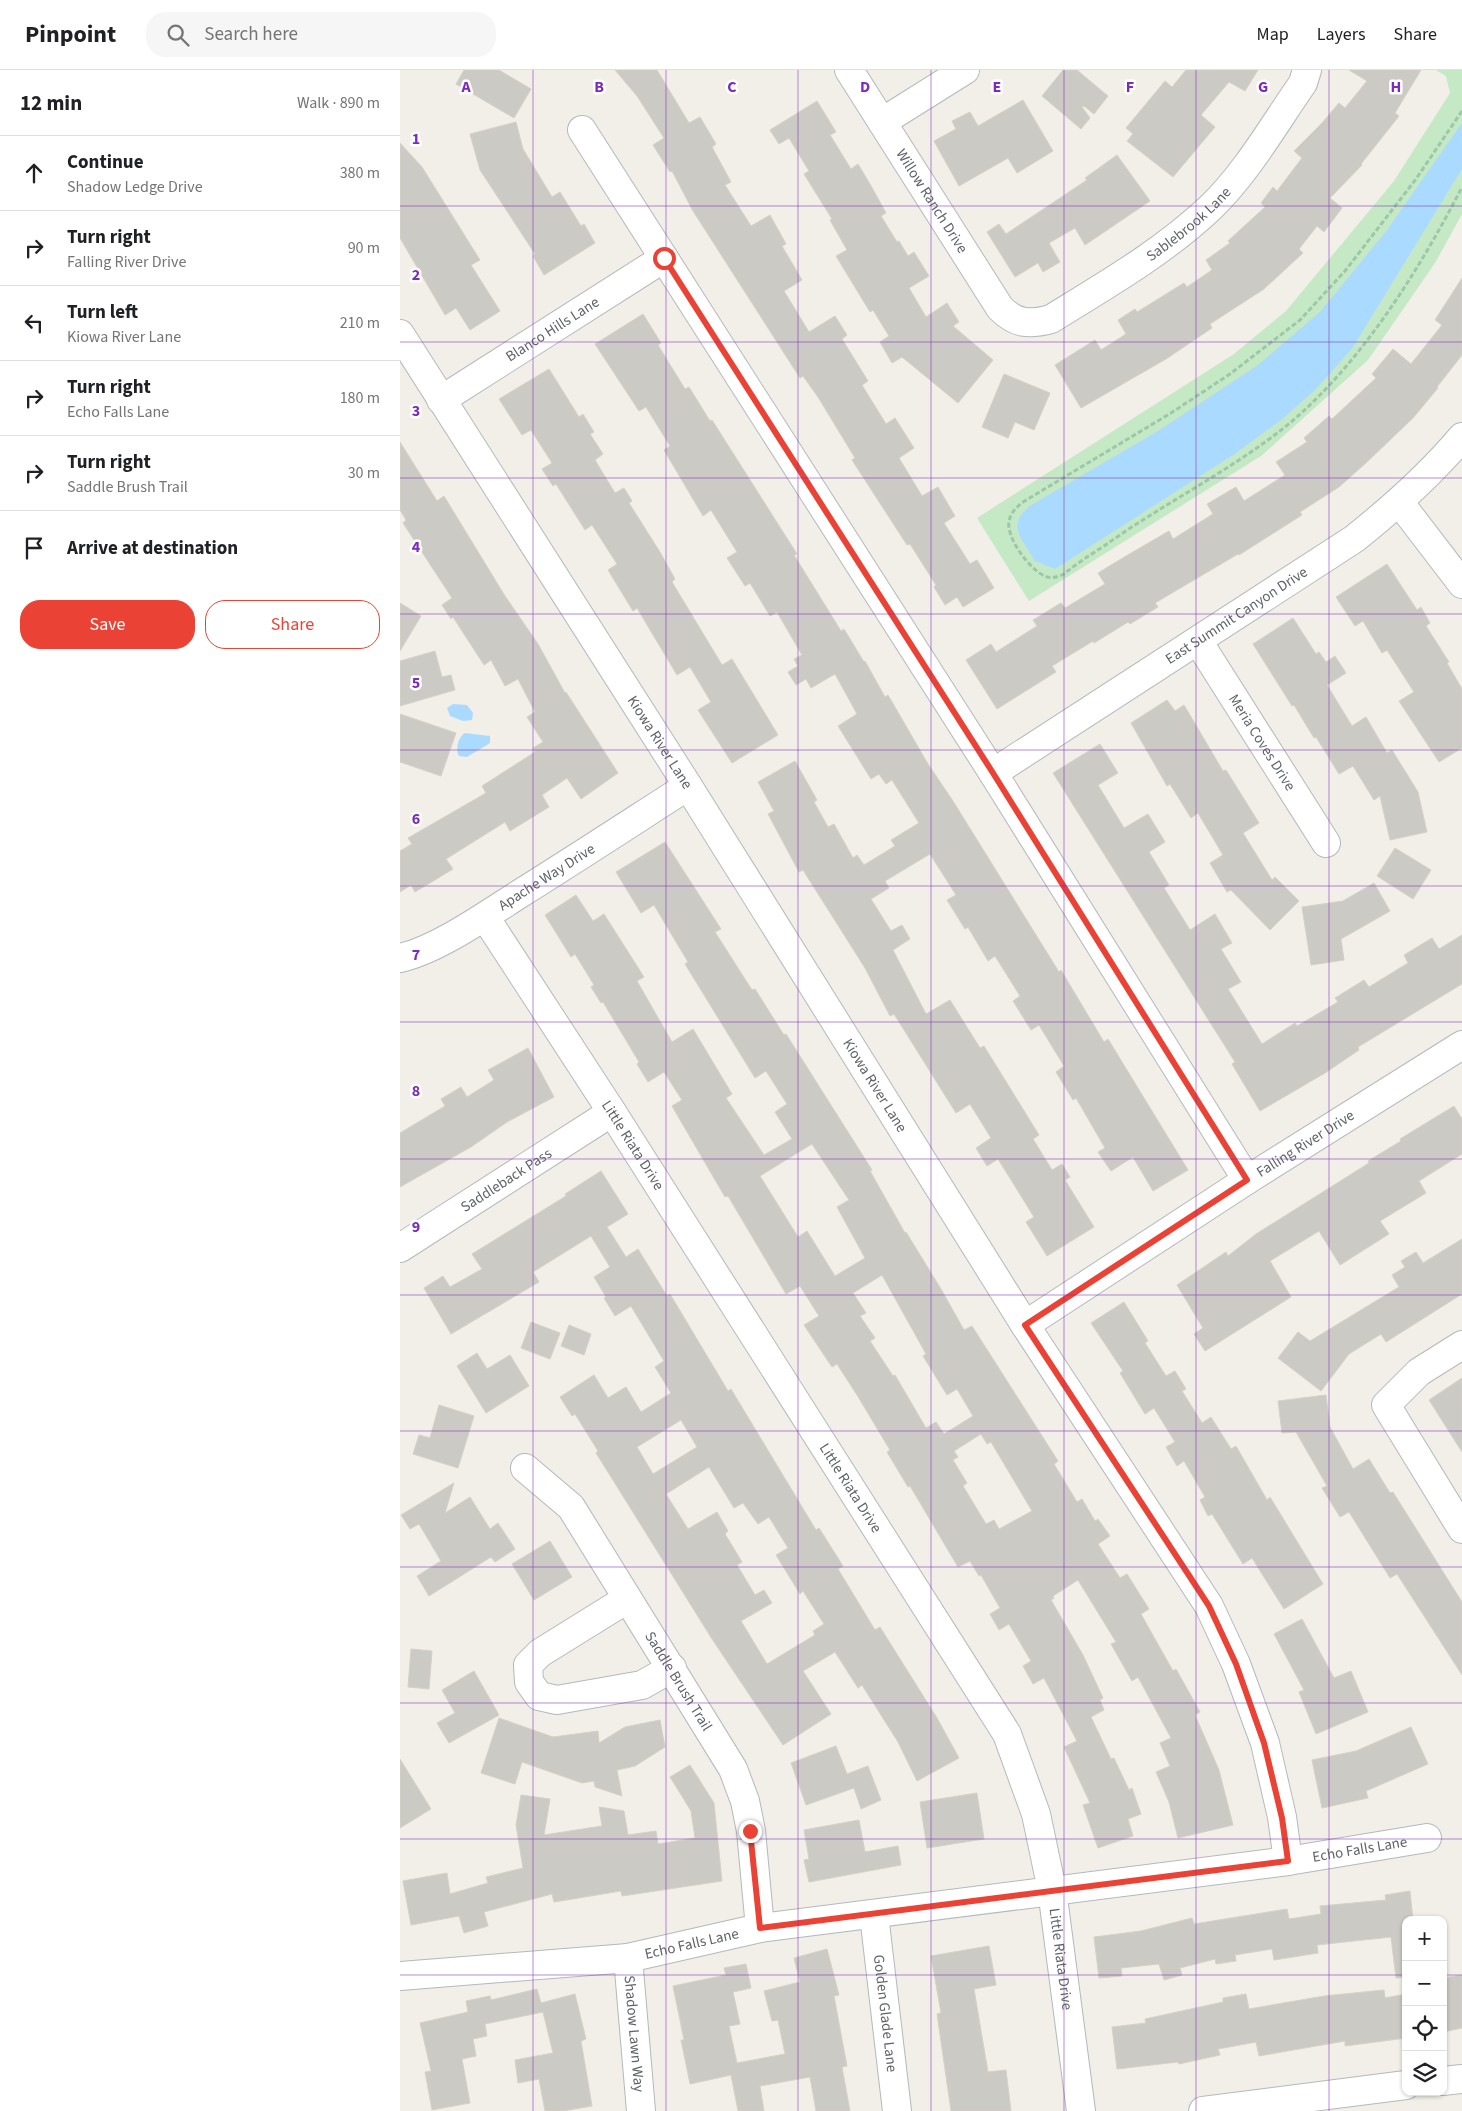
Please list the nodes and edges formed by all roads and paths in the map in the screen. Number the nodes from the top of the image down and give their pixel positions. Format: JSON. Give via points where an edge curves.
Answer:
{"nodes":[{"id":1,"x":849,"y":70,"type":"edge"},
{"id":2,"x":964,"y":70,"type":"edge"},
{"id":3,"x":1307,"y":70,"type":"edge"},
{"id":4,"x":1462,"y":111,"type":"edge"},
{"id":5,"x":882,"y":122,"type":"junction"},
{"id":6,"x":582,"y":130,"type":"dead end"},
{"id":7,"x":1462,"y":187,"type":"edge"},
{"id":8,"x":664,"y":258,"type":"junction"},
{"id":9,"x":1024,"y":322,"type":"joint"},
{"id":10,"x":400,"y":334,"type":"edge"},
{"id":11,"x":441,"y":400,"type":"junction"},
{"id":12,"x":1462,"y":437,"type":"edge"},
{"id":13,"x":1400,"y":502,"type":"junction"},
{"id":14,"x":1462,"y":584,"type":"edge"},
{"id":15,"x":1198,"y":641,"type":"junction"},
{"id":16,"x":993,"y":773,"type":"junction"},
{"id":17,"x":688,"y":786,"type":"junction"},
{"id":18,"x":1326,"y":843,"type":"dead end"},
{"id":19,"x":485,"y":917,"type":"junction"},
{"id":20,"x":400,"y":958,"type":"edge"},
{"id":21,"x":1462,"y":1045,"type":"edge"},
{"id":22,"x":612,"y":1112,"type":"junction"},
{"id":23,"x":1247,"y":1180,"type":"junction"},
{"id":24,"x":400,"y":1248,"type":"edge"},
{"id":25,"x":1025,"y":1325,"type":"junction"},
{"id":26,"x":1462,"y":1345,"type":"edge"},
{"id":27,"x":524,"y":1468,"type":"dead end"},
{"id":28,"x":1462,"y":1528,"type":"edge"},
{"id":29,"x":627,"y":1599,"type":"junction"},
{"id":30,"x":672,"y":1668,"type":"junction"},
{"id":31,"x":1427,"y":1838,"type":"dead end"},
{"id":32,"x":1288,"y":1861,"type":"junction"},
{"id":33,"x":1052,"y":1890,"type":"junction"},
{"id":34,"x":874,"y":1915,"type":"junction"},
{"id":35,"x":760,"y":1928,"type":"junction"},
{"id":36,"x":628,"y":1958,"type":"junction"},
{"id":37,"x":400,"y":1976,"type":"edge"},
{"id":38,"x":1462,"y":2079,"type":"edge"},
{"id":39,"x":1447,"y":2081,"type":"edge"},
{"id":40,"x":1402,"y":2086,"type":"edge"},
{"id":41,"x":1279,"y":2106,"type":"edge"},
{"id":42,"x":641,"y":2111,"type":"edge"},
{"id":43,"x":897,"y":2111,"type":"edge"},
{"id":44,"x":1080,"y":2111,"type":"edge"},
{"id":45,"x":1203,"y":2111,"type":"edge"}],
"edges":[{"from":1,"to":5,"type":"street","name":"Willow Ranch Drive"},
{"from":2,"to":5,"type":"street"},
{"from":3,"to":9,"type":"street","name":"Sablebrook Lane","via":[[1303,82],[1240,173],[1211,207],[1156,254],[1051,320]]},
{"from":4,"to":7,"type":"path","via":[[1416,179],[1345,271],[1300,320],[1179,408],[1014,510],[1009,523],[1010,532],[1030,565],[1044,576],[1056,578],[1064,574],[1277,433],[1331,384],[1361,348],[1435,240]]},
{"from":5,"to":9,"type":"street","name":"Willow Ranch Drive","via":[[1000,308],[1011,319]]},
{"from":6,"to":8,"type":"street"},
{"from":8,"to":11,"type":"street","name":"Blanco Hills Lane"},
{"from":8,"to":16,"type":"street"},
{"from":10,"to":11,"type":"street","name":"Kiowa River Lane"},
{"from":11,"to":17,"type":"street","name":"Kiowa River Lane"},
{"from":12,"to":13,"type":"street","name":"East Summit Canyon Drive"},
{"from":13,"to":14,"type":"street"},
{"from":13,"to":15,"type":"street","name":"East Summit Canyon Drive","via":[[1317,565]]},
{"from":15,"to":16,"type":"street","name":"East Summit Canyon Drive"},
{"from":15,"to":18,"type":"street","name":"Meria Coves Drive"},
{"from":16,"to":23,"type":"street"},
{"from":17,"to":19,"type":"street","name":"Apache Way Drive"},
{"from":17,"to":25,"type":"street","name":"Kiowa River Lane"},
{"from":19,"to":20,"type":"street","name":"Apache Way Drive"},
{"from":19,"to":22,"type":"street","name":"Little Riata Drive"},
{"from":21,"to":23,"type":"street","name":"Falling River Drive"},
{"from":22,"to":24,"type":"street","name":"Saddleback Pass"},
{"from":22,"to":33,"type":"street","name":"Little Riata Drive","via":[[1007,1734],[1036,1814]]},
{"from":23,"to":25,"type":"street","name":"Falling River Drive"},
{"from":25,"to":32,"type":"street","name":"Kiowa River Lane","via":[[1209,1606],[1236,1664],[1264,1743],[1282,1818]]},
{"from":26,"to":28,"type":"street","via":[[1419,1372],[1386,1405]]},
{"from":27,"to":29,"type":"street","name":"Saddle Brush Trail","via":[[570,1507]]},
{"from":29,"to":30,"type":"street","name":"Saddle Brush Trail"},
{"from":29,"to":30,"type":"street","via":[[540,1653],[528,1665],[529,1682],[539,1696],[558,1700],[642,1685]]},
{"from":30,"to":35,"type":"street","name":"Saddle Brush Trail","via":[[733,1769],[745,1800]]},
{"from":31,"to":32,"type":"street","name":"Echo Falls Lane"},
{"from":32,"to":33,"type":"street","name":"Echo Falls Lane"},
{"from":33,"to":34,"type":"street","name":"Echo Falls Lane"},
{"from":33,"to":44,"type":"street","name":"Little Riata Drive"},
{"from":34,"to":35,"type":"street","name":"Echo Falls Lane"},
{"from":34,"to":43,"type":"street","name":"Golden Glade Lane"},
{"from":35,"to":36,"type":"street","name":"Echo Falls Lane"},
{"from":36,"to":37,"type":"street","name":"Echo Falls Lane"},
{"from":36,"to":42,"type":"street","name":"Shadow Lawn Way"},
{"from":38,"to":39,"type":"street"},
{"from":40,"to":41,"type":"street"},
{"from":41,"to":45,"type":"street"}]}
